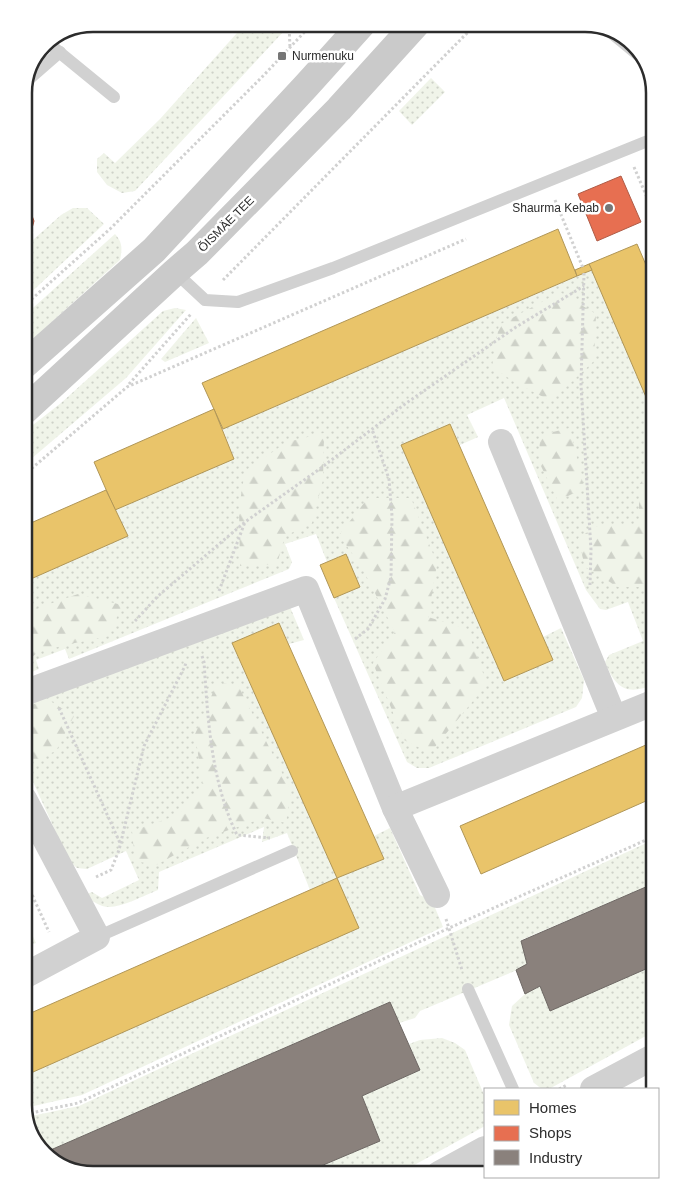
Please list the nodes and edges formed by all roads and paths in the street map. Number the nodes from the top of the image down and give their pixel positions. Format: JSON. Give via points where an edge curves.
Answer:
{"nodes":[{"id":1,"x":289,"y":33,"type":"edge"},
{"id":2,"x":304,"y":33,"type":"edge"},
{"id":3,"x":354,"y":33,"type":"edge"},
{"id":4,"x":408,"y":33,"type":"edge"},
{"id":5,"x":467,"y":33,"type":"edge"},
{"id":6,"x":54,"y":47,"type":"edge"},
{"id":7,"x":290,"y":48,"type":"junction"},
{"id":8,"x":60,"y":52,"type":"junction"},
{"id":9,"x":37,"y":72,"type":"edge"},
{"id":10,"x":114,"y":97,"type":"dead end"},
{"id":11,"x":646,"y":142,"type":"edge"},
{"id":12,"x":641,"y":164,"type":"dead end"},
{"id":13,"x":563,"y":196,"type":"dead end"},
{"id":14,"x":646,"y":196,"type":"edge"},
{"id":15,"x":467,"y":239,"type":"dead end"},
{"id":16,"x":583,"y":268,"type":"dead end"},
{"id":17,"x":175,"y":272,"type":"junction"},
{"id":18,"x":584,"y":273,"type":"dead end"},
{"id":19,"x":584,"y":286,"type":"junction"},
{"id":20,"x":33,"y":298,"type":"edge"},
{"id":21,"x":205,"y":300,"type":"junction"},
{"id":22,"x":33,"y":357,"type":"edge"},
{"id":23,"x":127,"y":387,"type":"junction"},
{"id":24,"x":33,"y":403,"type":"edge"},
{"id":25,"x":372,"y":429,"type":"junction"},
{"id":26,"x":501,"y":442,"type":"dead end"},
{"id":27,"x":33,"y":468,"type":"edge"},
{"id":28,"x":245,"y":522,"type":"junction"},
{"id":29,"x":590,"y":589,"type":"dead end"},
{"id":30,"x":132,"y":625,"type":"dead end"},
{"id":31,"x":198,"y":629,"type":"junction"},
{"id":32,"x":334,"y":656,"type":"junction"},
{"id":33,"x":48,"y":684,"type":"junction"},
{"id":34,"x":32,"y":690,"type":"edge"},
{"id":35,"x":646,"y":706,"type":"edge"},
{"id":36,"x":614,"y":718,"type":"junction"},
{"id":37,"x":395,"y":808,"type":"junction"},
{"id":38,"x":32,"y":815,"type":"edge"},
{"id":39,"x":646,"y":840,"type":"edge"},
{"id":40,"x":120,"y":844,"type":"junction"},
{"id":41,"x":292,"y":851,"type":"joint"},
{"id":42,"x":71,"y":889,"type":"junction"},
{"id":43,"x":32,"y":895,"type":"edge"},
{"id":44,"x":437,"y":895,"type":"joint"},
{"id":45,"x":449,"y":928,"type":"junction"},
{"id":46,"x":97,"y":937,"type":"junction"},
{"id":47,"x":61,"y":957,"type":"junction"},
{"id":48,"x":32,"y":972,"type":"edge"},
{"id":49,"x":468,"y":989,"type":"joint"},
{"id":50,"x":646,"y":1061,"type":"edge"},
{"id":51,"x":513,"y":1088,"type":"edge"},
{"id":52,"x":596,"y":1088,"type":"edge"},
{"id":53,"x":33,"y":1112,"type":"edge"},
{"id":54,"x":484,"y":1150,"type":"edge"},
{"id":55,"x":454,"y":1166,"type":"edge"}],
"edges":[{"from":1,"to":7,"type":"path"},
{"from":2,"to":7,"type":"path"},
{"from":3,"to":22,"type":"main road","via":[[154,250]]},
{"from":4,"to":17,"type":"main road","name":"ÕISMÄE TEE","via":[[198,253]]},
{"from":5,"to":21,"type":"path"},
{"from":6,"to":8,"type":"lane"},
{"from":7,"to":20,"type":"path","via":[[110,229]]},
{"from":8,"to":9,"type":"lane"},
{"from":8,"to":10,"type":"lane"},
{"from":11,"to":21,"type":"lane","via":[[333,268],[238,302]]},
{"from":12,"to":14,"type":"path","via":[[633,167]]},
{"from":13,"to":16,"type":"path","via":[[554,200]]},
{"from":15,"to":23,"type":"path"},
{"from":17,"to":21,"type":"lane"},
{"from":17,"to":24,"type":"main road","name":"ÕISMÄE TEE"},
{"from":18,"to":19,"type":"path"},
{"from":19,"to":25,"type":"path","via":[[516,327]]},
{"from":19,"to":29,"type":"path","via":[[581,385],[591,550]]},
{"from":21,"to":23,"type":"path"},
{"from":23,"to":27,"type":"path"},
{"from":25,"to":28,"type":"path"},
{"from":25,"to":32,"type":"path","via":[[389,479],[391,577],[385,599],[368,629]]},
{"from":26,"to":36,"type":"street"},
{"from":28,"to":30,"type":"path","via":[[158,596]]},
{"from":28,"to":31,"type":"path"},
{"from":31,"to":32,"type":"street","via":[[306,589]]},
{"from":31,"to":33,"type":"street"},
{"from":31,"to":40,"type":"path","via":[[185,666],[144,746]]},
{"from":31,"to":41,"type":"path","via":[[215,771],[230,820],[237,835],[281,839]]},
{"from":32,"to":37,"type":"street"},
{"from":33,"to":34,"type":"street"},
{"from":33,"to":40,"type":"path"},
{"from":35,"to":36,"type":"street"},
{"from":36,"to":37,"type":"street"},
{"from":37,"to":44,"type":"street"},
{"from":38,"to":42,"type":"street"},
{"from":39,"to":45,"type":"path"},
{"from":40,"to":42,"type":"path","via":[[111,870]]},
{"from":41,"to":46,"type":"lane"},
{"from":42,"to":46,"type":"street"},
{"from":43,"to":47,"type":"path"},
{"from":44,"to":45,"type":"path"},
{"from":45,"to":49,"type":"path"},
{"from":45,"to":53,"type":"path","via":[[78,1103]]},
{"from":46,"to":47,"type":"street"},
{"from":47,"to":48,"type":"street"},
{"from":49,"to":51,"type":"lane"},
{"from":50,"to":52,"type":"street"},
{"from":54,"to":55,"type":"street"}]}
